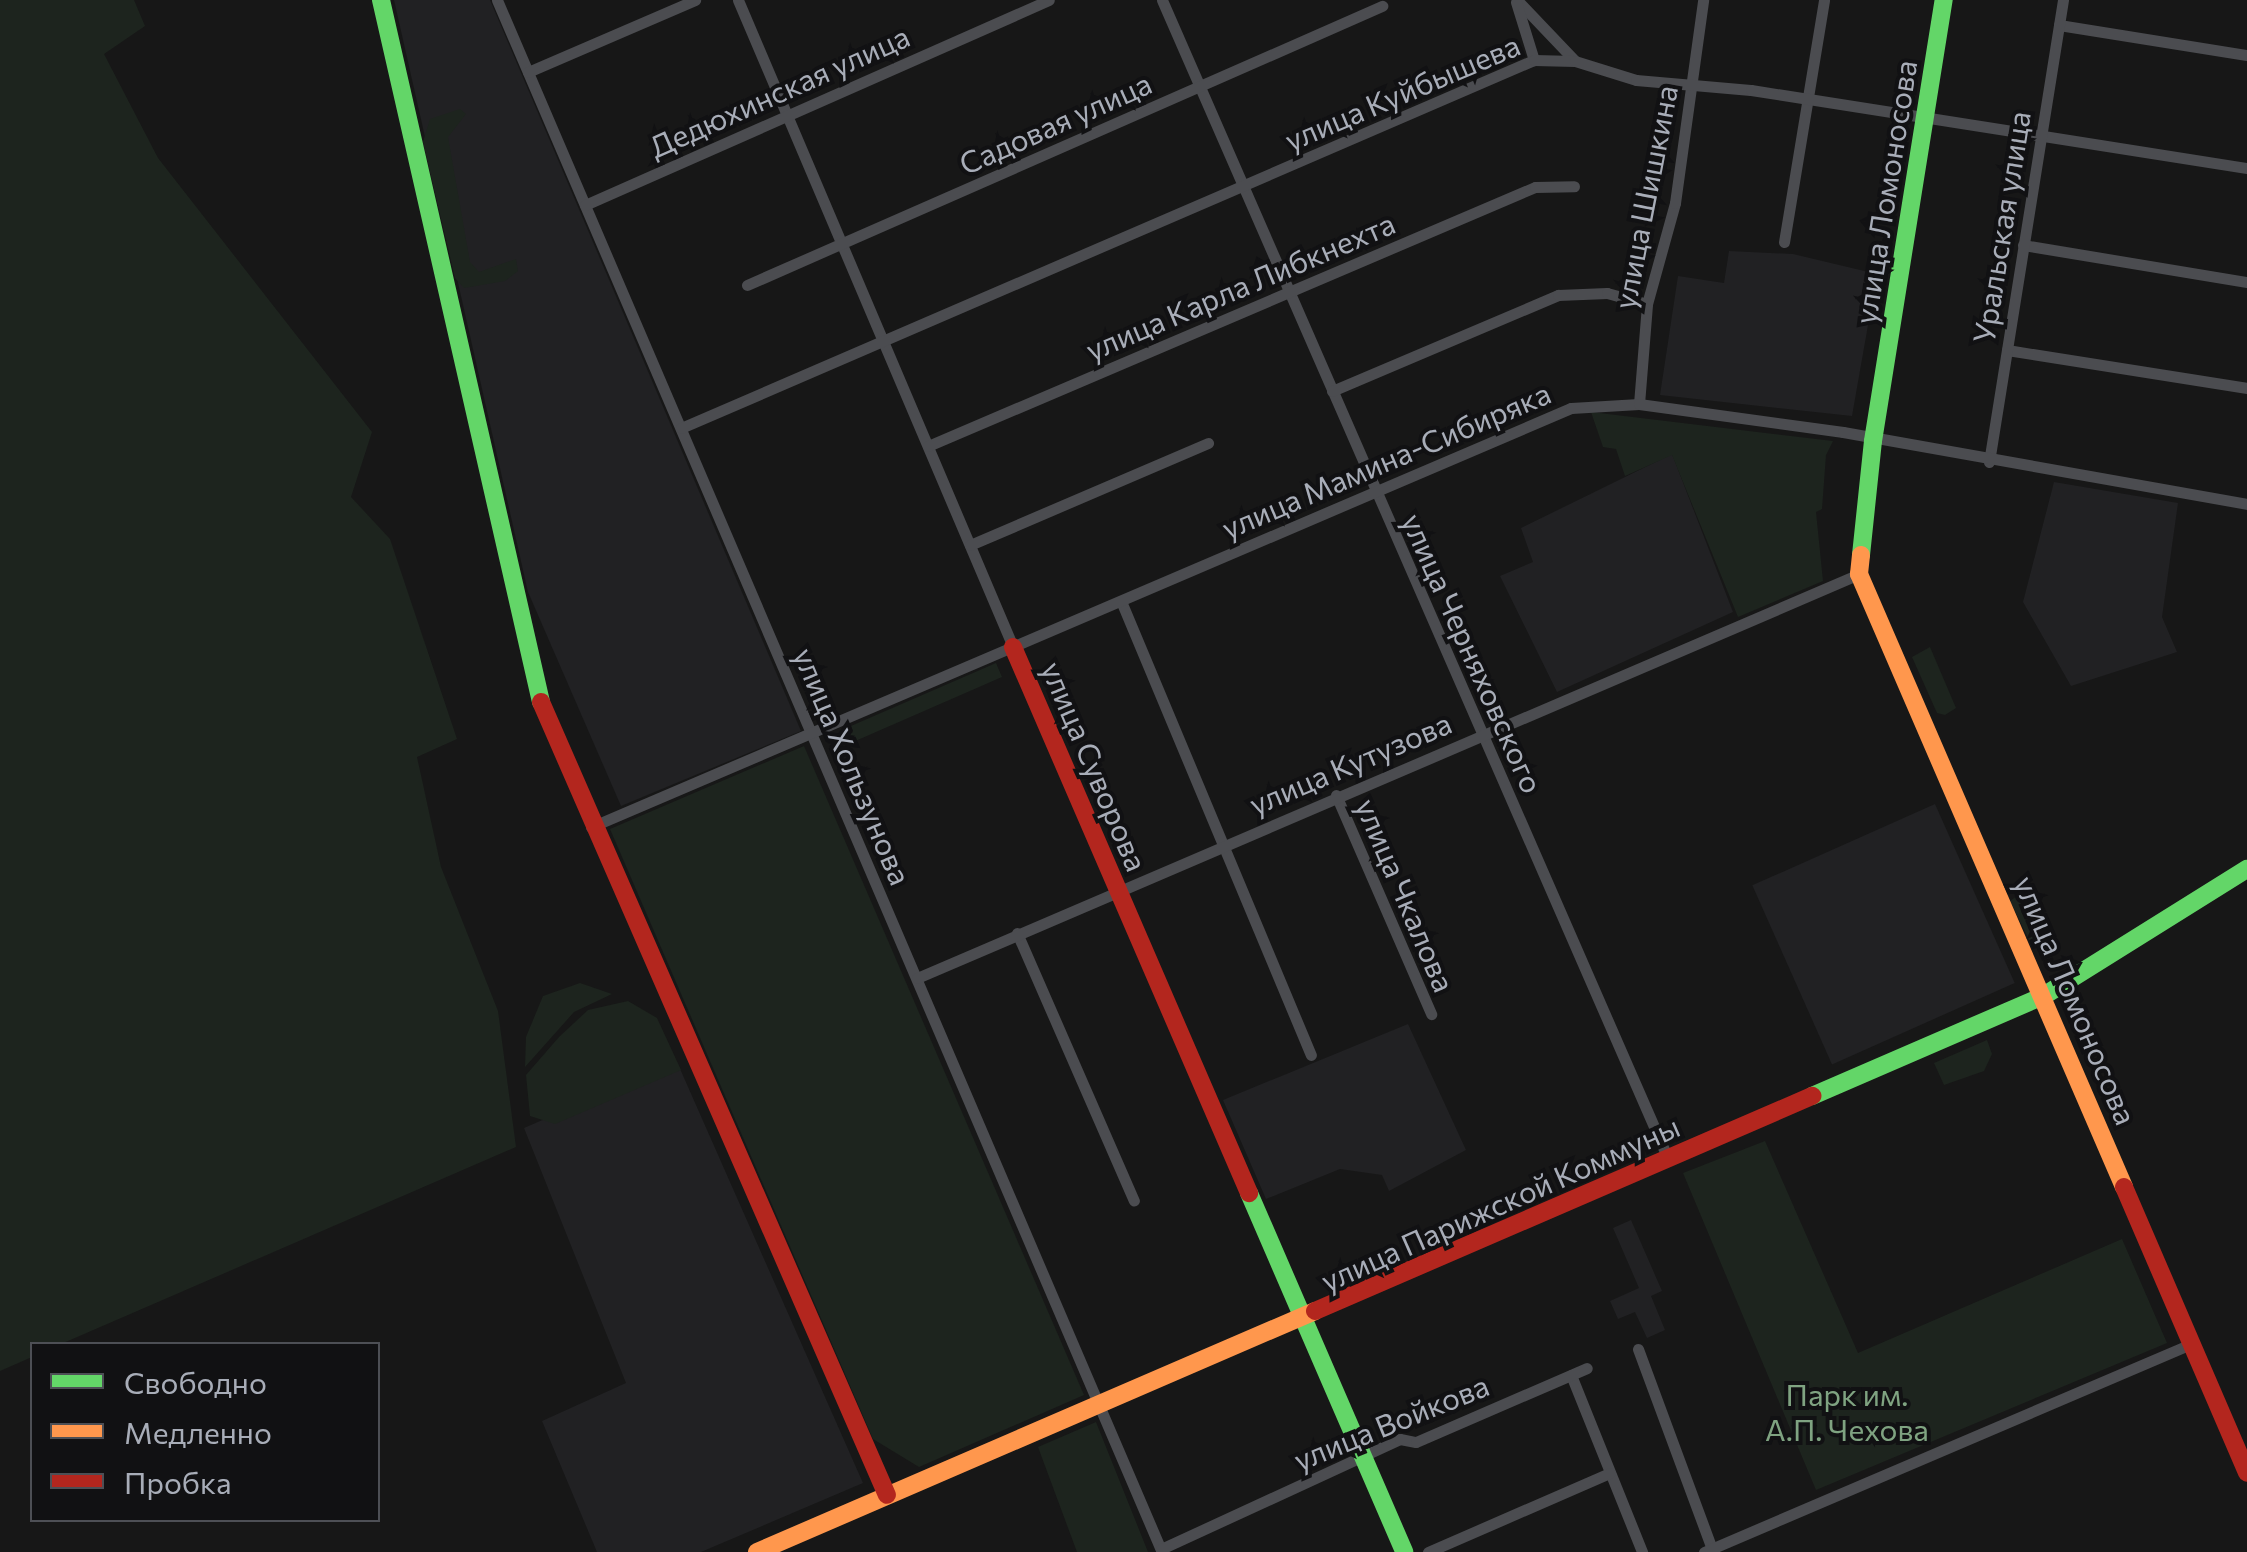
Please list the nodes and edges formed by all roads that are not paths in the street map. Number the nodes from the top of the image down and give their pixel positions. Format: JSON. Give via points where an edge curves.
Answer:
{"nodes":[{"id":1,"x":381,"y":0,"type":"edge"},
{"id":2,"x":497,"y":0,"type":"edge"},
{"id":3,"x":695,"y":0,"type":"edge"},
{"id":4,"x":738,"y":0,"type":"edge"},
{"id":5,"x":1049,"y":0,"type":"edge"},
{"id":6,"x":1162,"y":0,"type":"edge"},
{"id":7,"x":1517,"y":0,"type":"edge"},
{"id":8,"x":1703,"y":0,"type":"edge"},
{"id":9,"x":1824,"y":0,"type":"edge"},
{"id":10,"x":1944,"y":0,"type":"edge"},
{"id":11,"x":2063,"y":0,"type":"edge"},
{"id":12,"x":1382,"y":6,"type":"dead end"},
{"id":13,"x":2059,"y":25,"type":"junction"},
{"id":14,"x":2247,"y":55,"type":"edge"},
{"id":15,"x":1534,"y":60,"type":"junction"},
{"id":16,"x":1575,"y":61,"type":"junction"},
{"id":17,"x":528,"y":72,"type":"junction"},
{"id":18,"x":1694,"y":83,"type":"junction"},
{"id":19,"x":1200,"y":86,"type":"junction"},
{"id":20,"x":1808,"y":98,"type":"junction"},
{"id":21,"x":786,"y":113,"type":"junction"},
{"id":22,"x":1925,"y":116,"type":"junction"},
{"id":23,"x":2042,"y":134,"type":"junction"},
{"id":24,"x":2247,"y":168,"type":"edge"},
{"id":25,"x":1574,"y":186,"type":"dead end"},
{"id":26,"x":1244,"y":187,"type":"junction"},
{"id":27,"x":585,"y":204,"type":"junction"},
{"id":28,"x":1784,"y":242,"type":"dead end"},
{"id":29,"x":842,"y":244,"type":"junction"},
{"id":30,"x":2023,"y":245,"type":"junction"},
{"id":31,"x":2247,"y":282,"type":"edge"},
{"id":32,"x":747,"y":285,"type":"dead end"},
{"id":33,"x":1290,"y":292,"type":"junction"},
{"id":34,"x":1647,"y":304,"type":"junction"},
{"id":35,"x":885,"y":345,"type":"junction"},
{"id":36,"x":2007,"y":350,"type":"junction"},
{"id":37,"x":2247,"y":388,"type":"edge"},
{"id":38,"x":1332,"y":391,"type":"junction"},
{"id":39,"x":1639,"y":404,"type":"junction"},
{"id":40,"x":681,"y":428,"type":"junction"},
{"id":41,"x":1873,"y":441,"type":"junction"},
{"id":42,"x":1208,"y":443,"type":"dead end"},
{"id":43,"x":928,"y":446,"type":"junction"},
{"id":44,"x":1989,"y":462,"type":"junction"},
{"id":45,"x":1375,"y":492,"type":"junction"},
{"id":46,"x":2247,"y":504,"type":"edge"},
{"id":47,"x":970,"y":545,"type":"junction"},
{"id":48,"x":1859,"y":574,"type":"junction"},
{"id":49,"x":1121,"y":601,"type":"junction"},
{"id":50,"x":1014,"y":647,"type":"junction"},
{"id":51,"x":812,"y":733,"type":"junction"},
{"id":52,"x":1481,"y":736,"type":"junction"},
{"id":53,"x":1336,"y":795,"type":"junction"},
{"id":54,"x":591,"y":826,"type":"junction"},
{"id":55,"x":1223,"y":844,"type":"junction"},
{"id":56,"x":2247,"y":869,"type":"edge"},
{"id":57,"x":1118,"y":888,"type":"junction"},
{"id":58,"x":1018,"y":934,"type":"junction"},
{"id":59,"x":917,"y":978,"type":"junction"},
{"id":60,"x":2044,"y":995,"type":"junction"},
{"id":61,"x":1431,"y":1014,"type":"dead end"},
{"id":62,"x":1311,"y":1055,"type":"dead end"},
{"id":63,"x":1668,"y":1159,"type":"junction"},
{"id":64,"x":1134,"y":1202,"type":"dead end"},
{"id":65,"x":1303,"y":1318,"type":"junction"},
{"id":66,"x":2192,"y":1343,"type":"junction"},
{"id":67,"x":1638,"y":1349,"type":"dead end"},
{"id":68,"x":1587,"y":1368,"type":"dead end"},
{"id":69,"x":1571,"y":1375,"type":"junction"},
{"id":70,"x":1100,"y":1405,"type":"junction"},
{"id":71,"x":1363,"y":1456,"type":"junction"},
{"id":72,"x":1610,"y":1473,"type":"junction"},
{"id":73,"x":2247,"y":1473,"type":"edge"},
{"id":74,"x":887,"y":1496,"type":"junction"},
{"id":75,"x":1162,"y":1550,"type":"edge"},
{"id":76,"x":1709,"y":1551,"type":"edge"},
{"id":77,"x":756,"y":1552,"type":"edge"},
{"id":78,"x":1404,"y":1552,"type":"edge"},
{"id":79,"x":1428,"y":1552,"type":"edge"},
{"id":80,"x":1642,"y":1552,"type":"edge"}],
"edges":[{"from":1,"to":54,"type":"main road","via":[[527,659]]},
{"from":2,"to":17,"type":"street","name":"улица Хользунова"},
{"from":3,"to":17,"type":"street"},
{"from":4,"to":21,"type":"street","name":"улица Суворова"},
{"from":5,"to":21,"type":"street","name":"Дедюхинская улица"},
{"from":6,"to":19,"type":"street","name":"улица Черняховского"},
{"from":7,"to":15,"type":"street"},
{"from":7,"to":16,"type":"street"},
{"from":8,"to":18,"type":"street","name":"улица Шишкина"},
{"from":9,"to":20,"type":"street"},
{"from":10,"to":22,"type":"main road","name":"улица Ломоносова"},
{"from":11,"to":13,"type":"street","name":"Уральская улица"},
{"from":12,"to":19,"type":"street","name":"Садовая улица"},
{"from":13,"to":14,"type":"street"},
{"from":13,"to":23,"type":"street","name":"Уральская улица"},
{"from":15,"to":16,"type":"street","name":"улица Куйбышева"},
{"from":15,"to":26,"type":"street","name":"улица Куйбышева"},
{"from":16,"to":18,"type":"street","name":"улица Куйбышева","via":[[1636,80]]},
{"from":17,"to":27,"type":"street","name":"улица Хользунова"},
{"from":18,"to":20,"type":"street","name":"улица Куйбышева"},
{"from":18,"to":34,"type":"street","name":"улица Шишкина","via":[[1675,203]]},
{"from":19,"to":26,"type":"street","name":"улица Черняховского"},
{"from":19,"to":29,"type":"street","name":"Садовая улица"},
{"from":20,"to":22,"type":"street","name":"улица Куйбышева"},
{"from":20,"to":28,"type":"street"},
{"from":21,"to":27,"type":"street","name":"Дедюхинская улица"},
{"from":21,"to":29,"type":"street","name":"улица Суворова"},
{"from":22,"to":23,"type":"street","name":"улица Куйбышева"},
{"from":22,"to":41,"type":"main road","name":"улица Ломоносова"},
{"from":23,"to":24,"type":"street","name":"улица Куйбышева"},
{"from":23,"to":30,"type":"street","name":"Уральская улица"},
{"from":25,"to":33,"type":"street","name":"улица Карла Либкнехта","via":[[1535,187]]},
{"from":26,"to":33,"type":"street","name":"улица Черняховского"},
{"from":26,"to":35,"type":"street","name":"улица Куйбышева"},
{"from":27,"to":40,"type":"street","name":"улица Хользунова"},
{"from":29,"to":32,"type":"street","name":"Садовая улица"},
{"from":29,"to":35,"type":"street","name":"улица Суворова"},
{"from":30,"to":31,"type":"street"},
{"from":30,"to":36,"type":"street","name":"Уральская улица"},
{"from":33,"to":38,"type":"street","name":"улица Черняховского"},
{"from":33,"to":43,"type":"street","name":"улица Карла Либкнехта"},
{"from":34,"to":38,"type":"street","via":[[1607,293],[1558,295]]},
{"from":34,"to":39,"type":"street","name":"улица Шишкина"},
{"from":35,"to":40,"type":"street","name":"улица Куйбышева"},
{"from":35,"to":43,"type":"street","name":"улица Суворова"},
{"from":36,"to":37,"type":"street"},
{"from":36,"to":44,"type":"street","name":"Уральская улица"},
{"from":38,"to":45,"type":"street","name":"улица Черняховского"},
{"from":39,"to":41,"type":"street","name":"улица Мамина-Сибиряка"},
{"from":39,"to":45,"type":"street","name":"улица Мамина-Сибиряка","via":[[1571,408]]},
{"from":40,"to":51,"type":"street","name":"улица Хользунова"},
{"from":41,"to":44,"type":"street","name":"улица Мамина-Сибиряка"},
{"from":41,"to":48,"type":"main road","name":"улица Ломоносова"},
{"from":42,"to":47,"type":"street"},
{"from":43,"to":47,"type":"street","name":"улица Суворова"},
{"from":44,"to":46,"type":"street","name":"улица Мамина-Сибиряка"},
{"from":45,"to":49,"type":"street","name":"улица Мамина-Сибиряка"},
{"from":45,"to":52,"type":"street","name":"улица Черняховского"},
{"from":47,"to":50,"type":"street","name":"улица Суворова"},
{"from":48,"to":52,"type":"street","name":"улица Кутузова"},
{"from":48,"to":60,"type":"main road","name":"улица Ломоносова"},
{"from":49,"to":50,"type":"street","name":"улица Мамина-Сибиряка"},
{"from":49,"to":55,"type":"street"},
{"from":50,"to":51,"type":"street","name":"улица Мамина-Сибиряка"},
{"from":50,"to":57,"type":"main road","name":"улица Суворова"},
{"from":51,"to":54,"type":"street","name":"улица Мамина-Сибиряка"},
{"from":51,"to":59,"type":"street","name":"улица Хользунова"},
{"from":52,"to":53,"type":"street","name":"улица Кутузова"},
{"from":52,"to":63,"type":"street","name":"улица Черняховского"},
{"from":53,"to":55,"type":"street","name":"улица Кутузова"},
{"from":53,"to":61,"type":"street","name":"улица Чкалова"},
{"from":54,"to":74,"type":"main road"},
{"from":55,"to":57,"type":"street","name":"улица Кутузова"},
{"from":55,"to":62,"type":"street"},
{"from":56,"to":60,"type":"main road","name":"улица Парижской Коммуны"},
{"from":57,"to":58,"type":"street","name":"улица Кутузова"},
{"from":57,"to":65,"type":"main road","name":"улица Суворова"},
{"from":58,"to":59,"type":"street","name":"улица Кутузова"},
{"from":58,"to":64,"type":"street"},
{"from":59,"to":70,"type":"street","name":"улица Хользунова"},
{"from":60,"to":63,"type":"main road","name":"улица Парижской Коммуны"},
{"from":60,"to":66,"type":"main road","name":"улица Ломоносова"},
{"from":63,"to":65,"type":"main road","name":"улица Парижской Коммуны"},
{"from":65,"to":70,"type":"main road","name":"улица Парижской Коммуны"},
{"from":65,"to":71,"type":"main road","name":"улица Суворова"},
{"from":66,"to":73,"type":"main road","name":"улица Ломоносова"},
{"from":66,"to":76,"type":"street"},
{"from":67,"to":76,"type":"street"},
{"from":68,"to":69,"type":"street","name":"улица Войкова"},
{"from":69,"to":71,"type":"street","name":"улица Войкова","via":[[1416,1442],[1400,1439]]},
{"from":69,"to":72,"type":"street"},
{"from":70,"to":74,"type":"main road","name":"улица Парижской Коммуны"},
{"from":70,"to":75,"type":"street","name":"улица Хользунова"},
{"from":71,"to":75,"type":"street","name":"улица Войкова"},
{"from":71,"to":78,"type":"main road","name":"улица Суворова"},
{"from":72,"to":79,"type":"street"},
{"from":72,"to":80,"type":"street"},
{"from":74,"to":77,"type":"main road","name":"улица Парижской Коммуны"}]}
